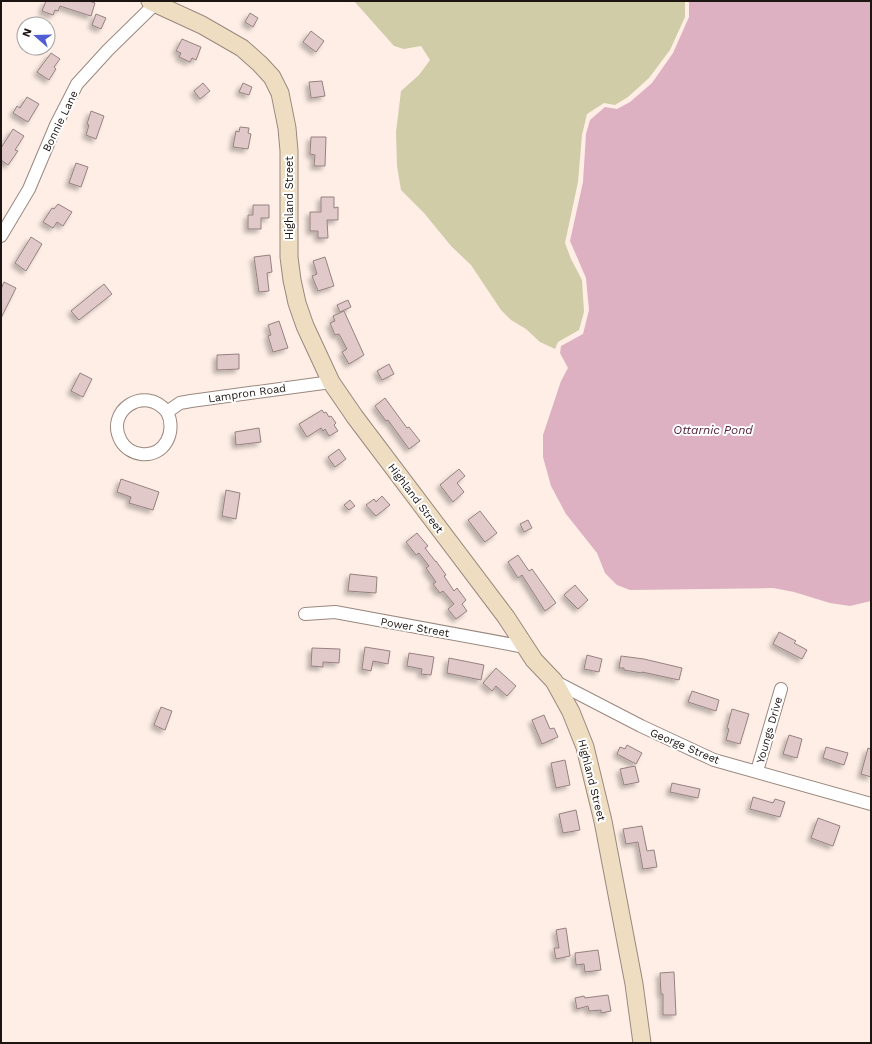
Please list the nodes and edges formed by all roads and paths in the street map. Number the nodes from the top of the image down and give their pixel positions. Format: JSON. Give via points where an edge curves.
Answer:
{"nodes":[{"id":1,"x":153,"y":2,"type":"edge"},
{"id":2,"x":1,"y":236,"type":"edge"},
{"id":3,"x":331,"y":382,"type":"junction"},
{"id":4,"x":166,"y":412,"type":"junction"},
{"id":5,"x":305,"y":614,"type":"dead end"},
{"id":6,"x":525,"y":647,"type":"junction"},
{"id":7,"x":554,"y":681,"type":"junction"},
{"id":8,"x":780,"y":689,"type":"dead end"},
{"id":9,"x":757,"y":771,"type":"junction"},
{"id":10,"x":871,"y":804,"type":"edge"},
{"id":11,"x":642,"y":1043,"type":"edge"}],
"edges":[{"from":1,"to":2,"type":"street","name":"Bonnie Lane","via":[[77,84],[56,125],[29,189]]},
{"from":1,"to":3,"type":"street","name":"Highland Street","via":[[202,25],[242,48],[272,77],[280,93],[288,143],[292,280],[305,326]]},
{"from":3,"to":4,"type":"street","name":"Lampron Road","via":[[191,400],[180,403]]},
{"from":3,"to":6,"type":"street","name":"Highland Street","via":[[506,617]]},
{"from":4,"to":4,"type":"street","via":[[158,404],[148,400],[128,405],[120,415],[118,424],[123,444],[129,450],[141,454],[150,454],[161,448],[171,433],[170,420]]},
{"from":5,"to":6,"type":"street","name":"Power Street","via":[[335,612]]},
{"from":6,"to":7,"type":"street","name":"Highland Street"},
{"from":7,"to":9,"type":"street","name":"George Street","via":[[714,760]]},
{"from":7,"to":11,"type":"street","name":"Highland Street","via":[[586,747],[634,984]]},
{"from":8,"to":9,"type":"street","name":"Youngs Drive"},
{"from":9,"to":10,"type":"street","name":"George Street"}]}
